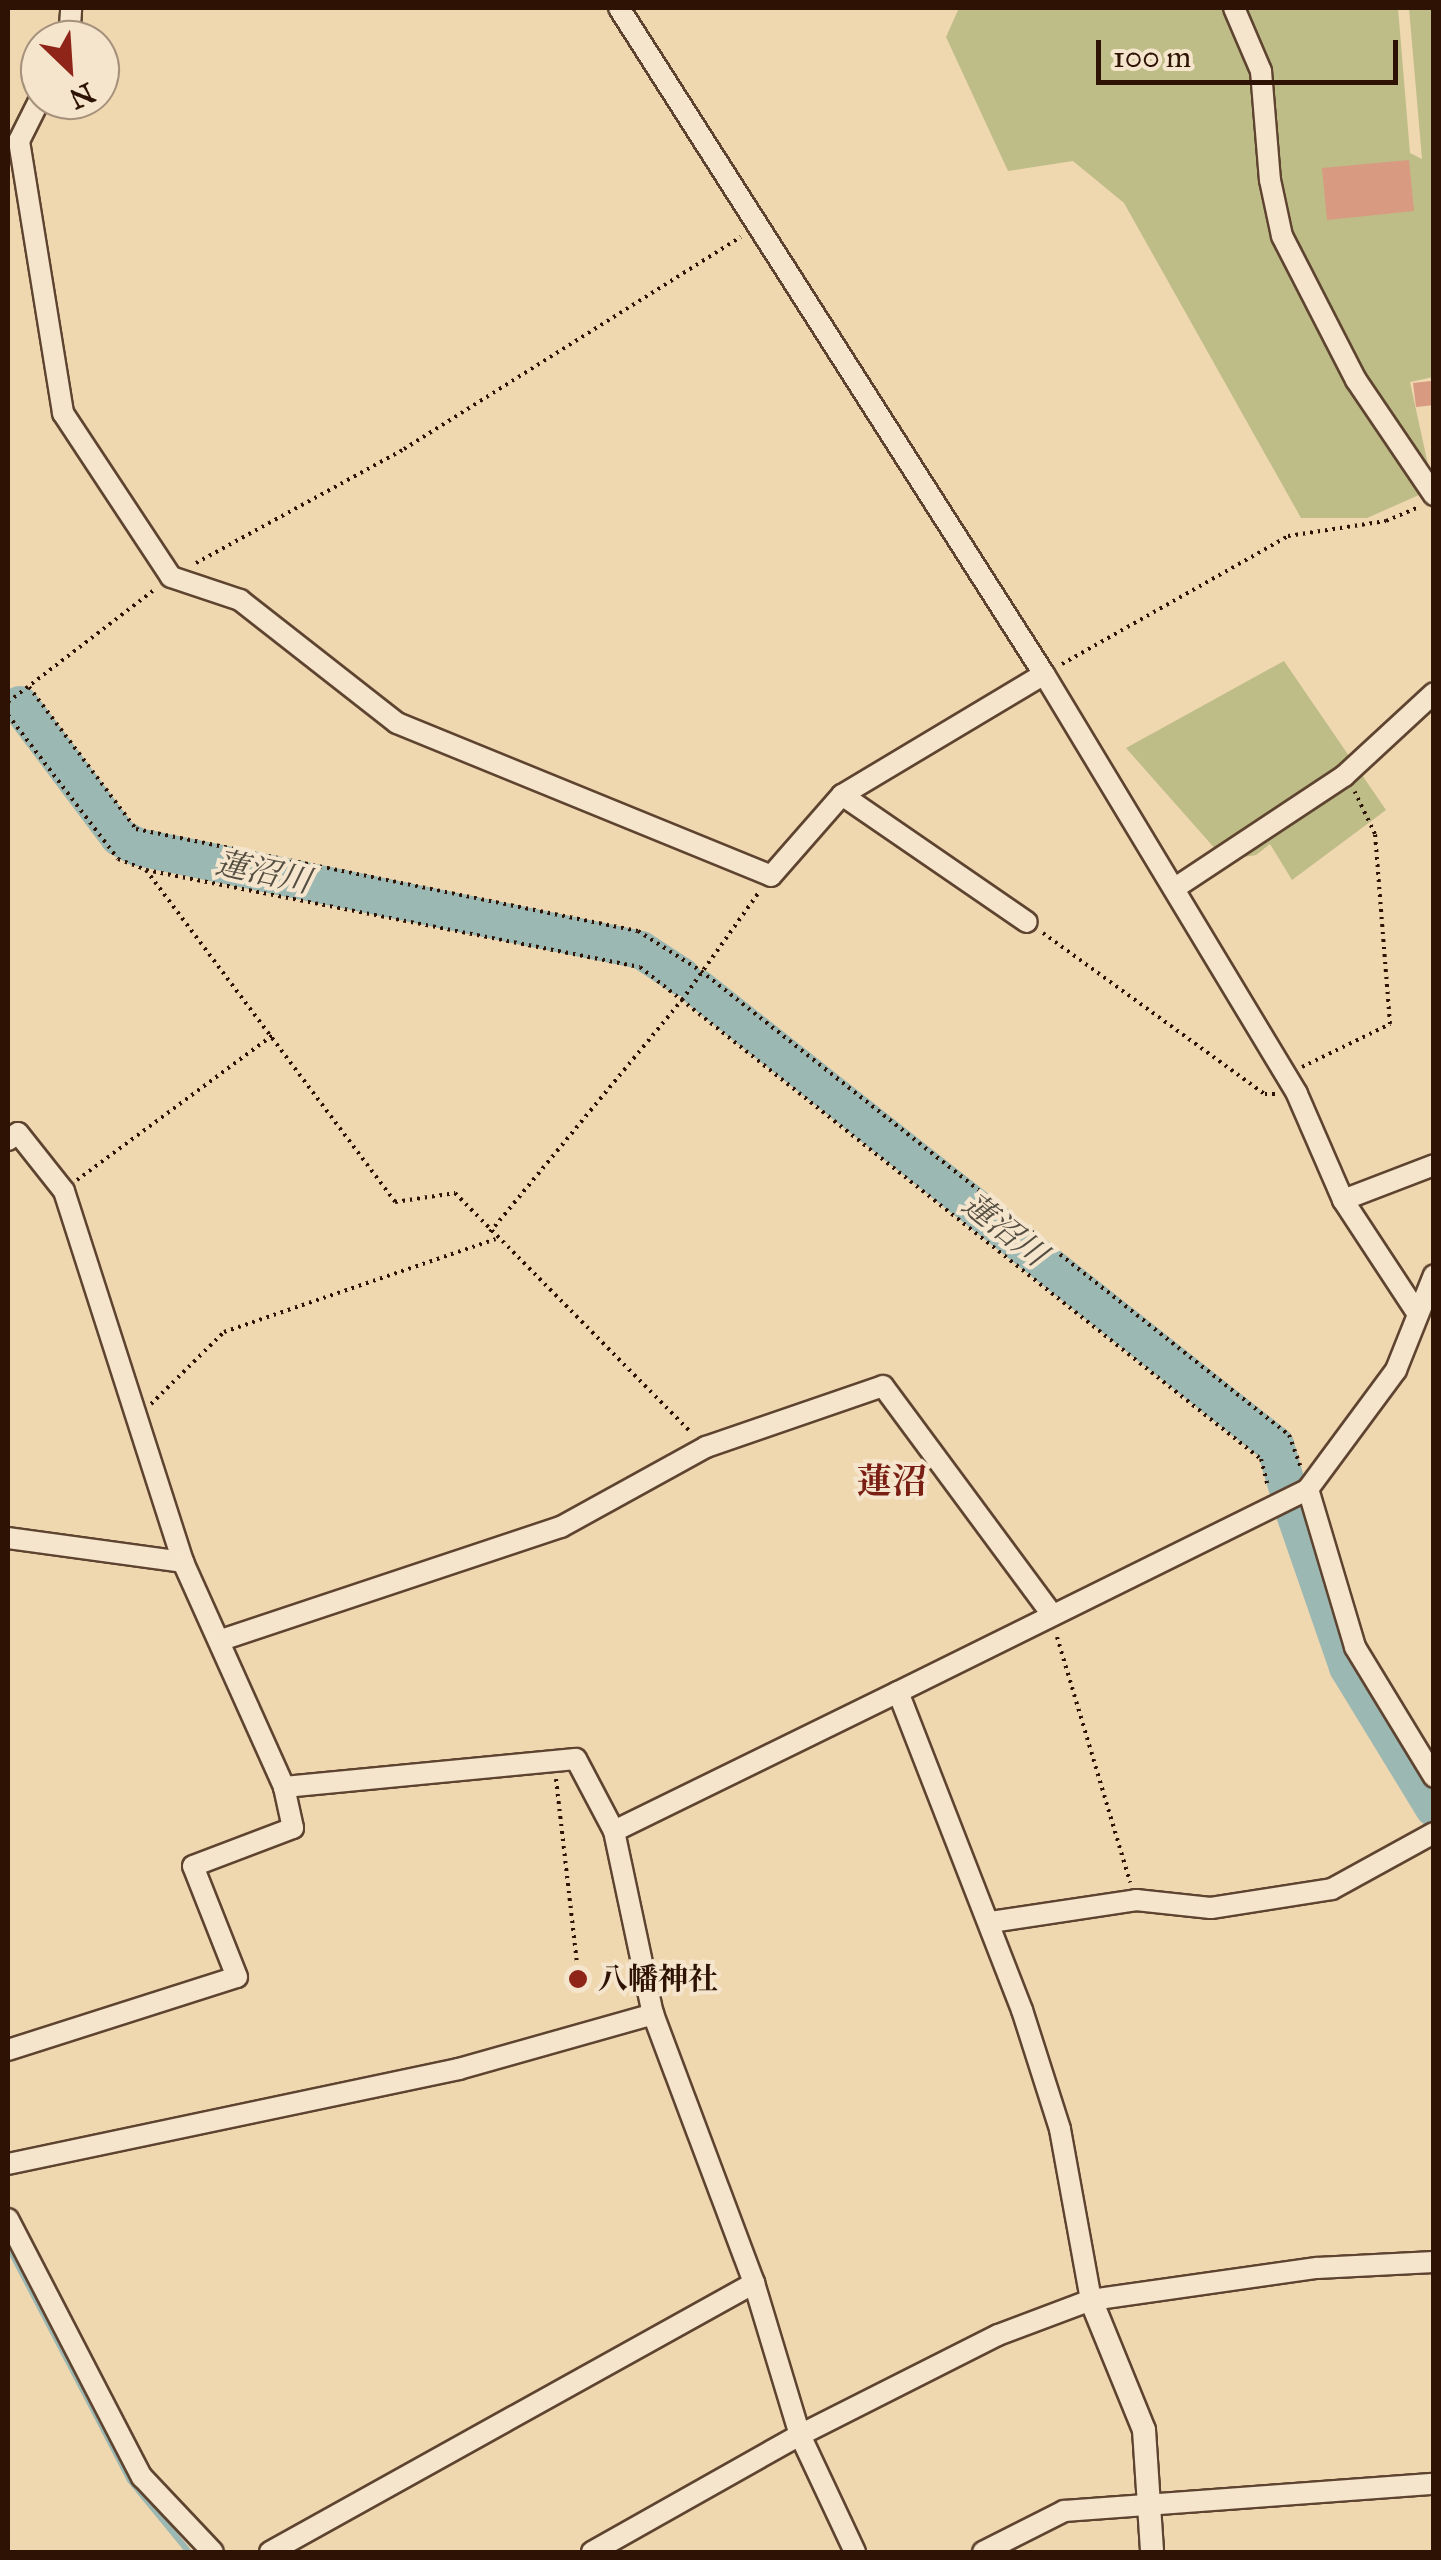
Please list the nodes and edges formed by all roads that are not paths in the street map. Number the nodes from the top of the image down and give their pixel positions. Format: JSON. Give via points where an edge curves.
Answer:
{"nodes":[{"id":1,"x":619,"y":8,"type":"edge"},
{"id":2,"x":1234,"y":8,"type":"edge"},
{"id":3,"x":30,"y":120,"type":"edge"},
{"id":4,"x":1434,"y":497,"type":"edge"},
{"id":5,"x":1044,"y":674,"type":"junction"},
{"id":6,"x":1434,"y":692,"type":"edge"},
{"id":7,"x":842,"y":795,"type":"junction"},
{"id":8,"x":1176,"y":888,"type":"junction"},
{"id":9,"x":1027,"y":922,"type":"road end"},
{"id":10,"x":8,"y":1140,"type":"edge"},
{"id":11,"x":1434,"y":1165,"type":"edge"},
{"id":12,"x":1343,"y":1200,"type":"junction"},
{"id":13,"x":1434,"y":1276,"type":"edge"},
{"id":14,"x":1418,"y":1314,"type":"junction"},
{"id":15,"x":1308,"y":1489,"type":"junction"},
{"id":16,"x":8,"y":1538,"type":"edge"},
{"id":17,"x":182,"y":1562,"type":"junction"},
{"id":18,"x":1050,"y":1613,"type":"junction"},
{"id":19,"x":221,"y":1640,"type":"junction"},
{"id":20,"x":898,"y":1692,"type":"junction"},
{"id":21,"x":1434,"y":1777,"type":"edge"},
{"id":22,"x":284,"y":1787,"type":"junction"},
{"id":23,"x":614,"y":1831,"type":"junction"},
{"id":24,"x":1432,"y":1834,"type":"edge"},
{"id":25,"x":991,"y":1922,"type":"junction"},
{"id":26,"x":652,"y":2014,"type":"junction"},
{"id":27,"x":8,"y":2050,"type":"edge"},
{"id":28,"x":8,"y":2164,"type":"edge"},
{"id":29,"x":8,"y":2219,"type":"edge"},
{"id":30,"x":1434,"y":2262,"type":"edge"},
{"id":31,"x":754,"y":2283,"type":"junction"},
{"id":32,"x":1091,"y":2300,"type":"junction"},
{"id":33,"x":800,"y":2435,"type":"junction"},
{"id":34,"x":1434,"y":2484,"type":"edge"},
{"id":35,"x":1149,"y":2501,"type":"junction"},
{"id":36,"x":1004,"y":2547,"type":"edge"},
{"id":37,"x":213,"y":2552,"type":"edge"},
{"id":38,"x":270,"y":2552,"type":"edge"},
{"id":39,"x":592,"y":2552,"type":"edge"},
{"id":40,"x":855,"y":2552,"type":"edge"},
{"id":41,"x":983,"y":2552,"type":"edge"},
{"id":42,"x":1152,"y":2552,"type":"edge"}],
"edges":[{"from":1,"to":5,"type":"street"},
{"from":2,"to":4,"type":"street","via":[[1261,70],[1282,236],[1356,380]]},
{"from":3,"to":7,"type":"street","via":[[19,141],[62,413],[170,577],[240,600],[397,722],[771,876]]},
{"from":5,"to":7,"type":"street"},
{"from":5,"to":8,"type":"street"},
{"from":6,"to":8,"type":"street","via":[[1344,776]]},
{"from":7,"to":9,"type":"street"},
{"from":8,"to":12,"type":"street","via":[[1297,1094]]},
{"from":10,"to":17,"type":"street","via":[[18,1133],[64,1190]]},
{"from":11,"to":12,"type":"street"},
{"from":12,"to":14,"type":"street"},
{"from":13,"to":14,"type":"street"},
{"from":14,"to":15,"type":"street","via":[[1396,1370]]},
{"from":15,"to":18,"type":"street"},
{"from":15,"to":21,"type":"street","via":[[1356,1647]]},
{"from":16,"to":17,"type":"street"},
{"from":17,"to":19,"type":"street"},
{"from":18,"to":19,"type":"street","via":[[883,1386],[706,1447],[561,1527]]},
{"from":18,"to":20,"type":"street"},
{"from":19,"to":22,"type":"street"},
{"from":20,"to":23,"type":"street"},
{"from":20,"to":25,"type":"street"},
{"from":22,"to":23,"type":"street","via":[[576,1759],[592,1778]]},
{"from":22,"to":27,"type":"street","via":[[293,1828],[193,1866],[237,1977]]},
{"from":23,"to":26,"type":"street"},
{"from":24,"to":25,"type":"street","via":[[1332,1889],[1211,1908],[1136,1900]]},
{"from":25,"to":32,"type":"street","via":[[1060,2130]]},
{"from":26,"to":28,"type":"street","via":[[459,2069]]},
{"from":26,"to":31,"type":"street"},
{"from":29,"to":37,"type":"street","via":[[142,2477]]},
{"from":30,"to":32,"type":"street","via":[[1317,2268]]},
{"from":31,"to":33,"type":"street"},
{"from":31,"to":38,"type":"street"},
{"from":32,"to":33,"type":"street","via":[[998,2335]]},
{"from":32,"to":35,"type":"street","via":[[1135,2395]]},
{"from":33,"to":39,"type":"street"},
{"from":33,"to":40,"type":"street"},
{"from":34,"to":35,"type":"street"},
{"from":35,"to":36,"type":"street","via":[[1064,2511]]},
{"from":35,"to":42,"type":"street"},
{"from":36,"to":41,"type":"street"}]}
